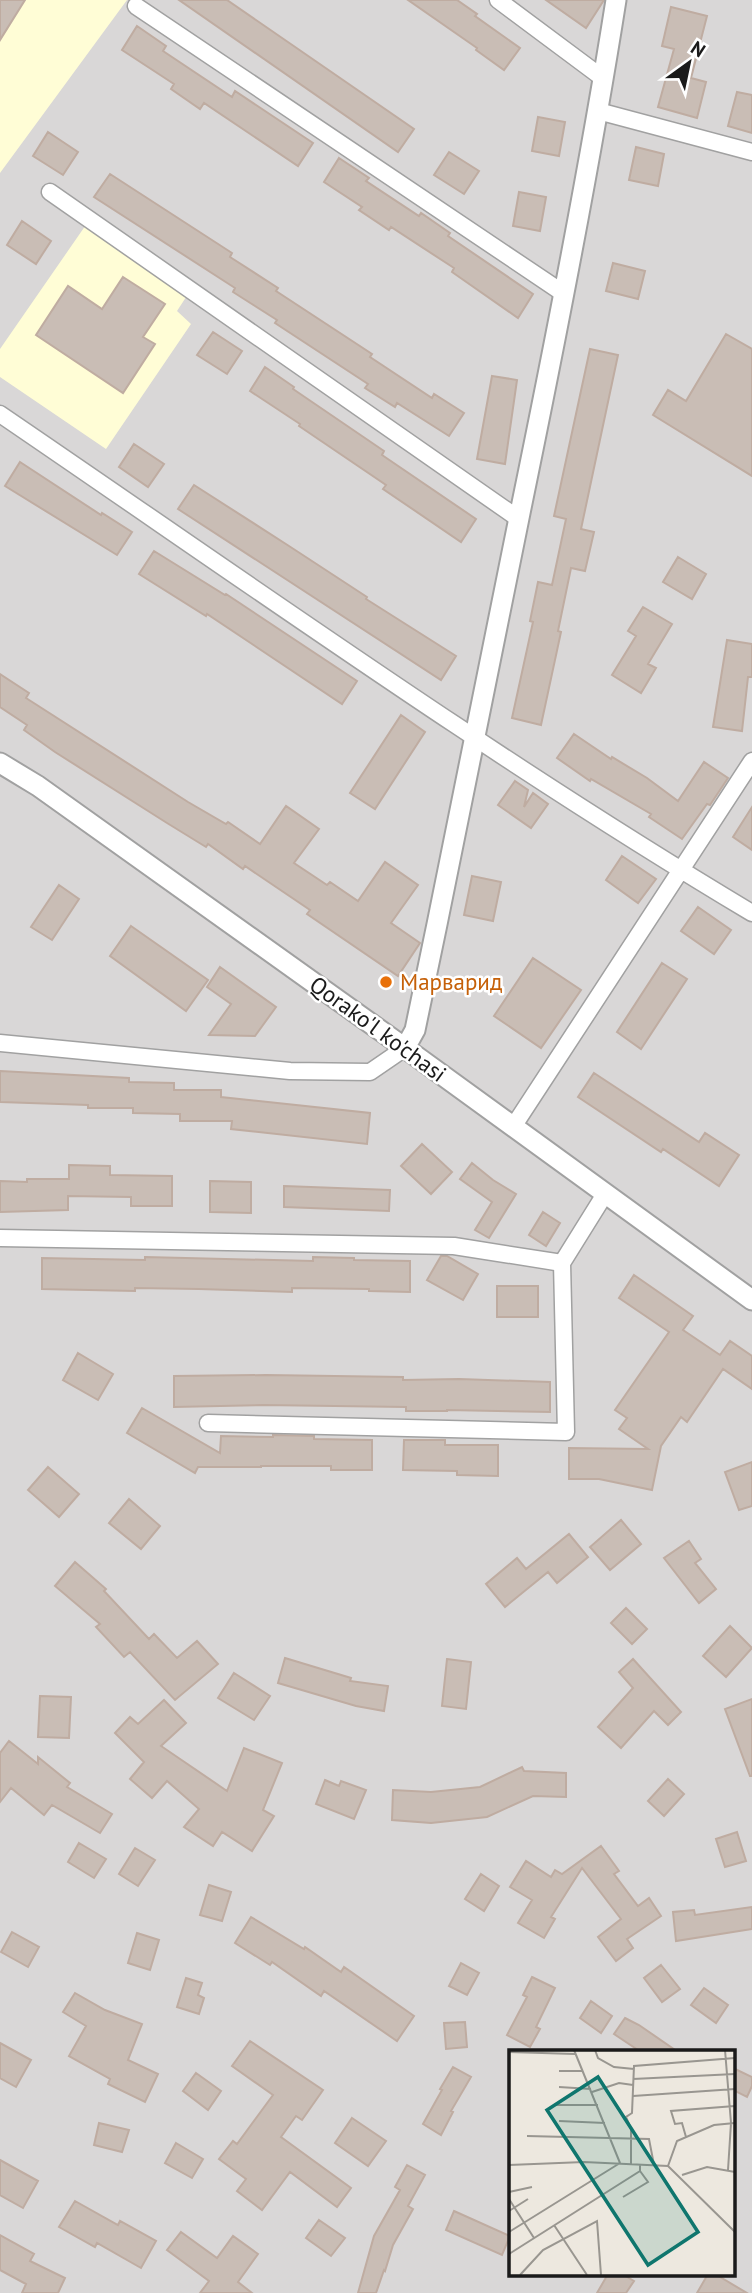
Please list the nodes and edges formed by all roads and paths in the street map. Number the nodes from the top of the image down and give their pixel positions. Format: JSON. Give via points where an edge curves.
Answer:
{"nodes":[{"id":1,"x":498,"y":0,"type":"edge"},
{"id":2,"x":616,"y":0,"type":"edge"},
{"id":3,"x":136,"y":6,"type":"dead end"},
{"id":4,"x":604,"y":79,"type":"junction"},
{"id":5,"x":598,"y":111,"type":"junction"},
{"id":6,"x":752,"y":152,"type":"edge"},
{"id":7,"x":50,"y":192,"type":"dead end"},
{"id":8,"x":563,"y":293,"type":"junction"},
{"id":9,"x":0,"y":414,"type":"edge"},
{"id":10,"x":519,"y":519,"type":"junction"},
{"id":11,"x":476,"y":739,"type":"junction"},
{"id":12,"x":752,"y":761,"type":"edge"},
{"id":13,"x":0,"y":763,"type":"edge"},
{"id":14,"x":682,"y":871,"type":"junction"},
{"id":15,"x":752,"y":913,"type":"edge"},
{"id":16,"x":0,"y":1042,"type":"edge"},
{"id":17,"x":405,"y":1048,"type":"junction"},
{"id":18,"x":513,"y":1127,"type":"junction"},
{"id":19,"x":605,"y":1194,"type":"junction"},
{"id":20,"x":0,"y":1238,"type":"edge"},
{"id":21,"x":562,"y":1263,"type":"junction"},
{"id":22,"x":751,"y":1297,"type":"edge"},
{"id":23,"x":208,"y":1423,"type":"dead end"}],
"edges":[{"from":1,"to":4,"type":"street"},
{"from":2,"to":4,"type":"street"},
{"from":3,"to":8,"type":"street"},
{"from":4,"to":5,"type":"street"},
{"from":5,"to":6,"type":"street"},
{"from":5,"to":8,"type":"street"},
{"from":7,"to":10,"type":"street"},
{"from":8,"to":10,"type":"street"},
{"from":9,"to":11,"type":"street"},
{"from":10,"to":11,"type":"street"},
{"from":11,"to":14,"type":"street"},
{"from":11,"to":17,"type":"street","via":[[415,1030]]},
{"from":12,"to":14,"type":"street"},
{"from":13,"to":17,"type":"street","name":"Qorako'l ko'chasi"},
{"from":14,"to":15,"type":"street"},
{"from":14,"to":18,"type":"street"},
{"from":16,"to":17,"type":"street","via":[[290,1071],[370,1072]]},
{"from":17,"to":18,"type":"street","name":"Qorako'l ko'chasi"},
{"from":18,"to":19,"type":"street","name":"Qorako'l ko'chasi"},
{"from":19,"to":21,"type":"street"},
{"from":19,"to":22,"type":"street","name":"Qorako'l ko'chasi"},
{"from":20,"to":21,"type":"street","via":[[454,1246]]},
{"from":21,"to":23,"type":"street","via":[[566,1432]]}]}
